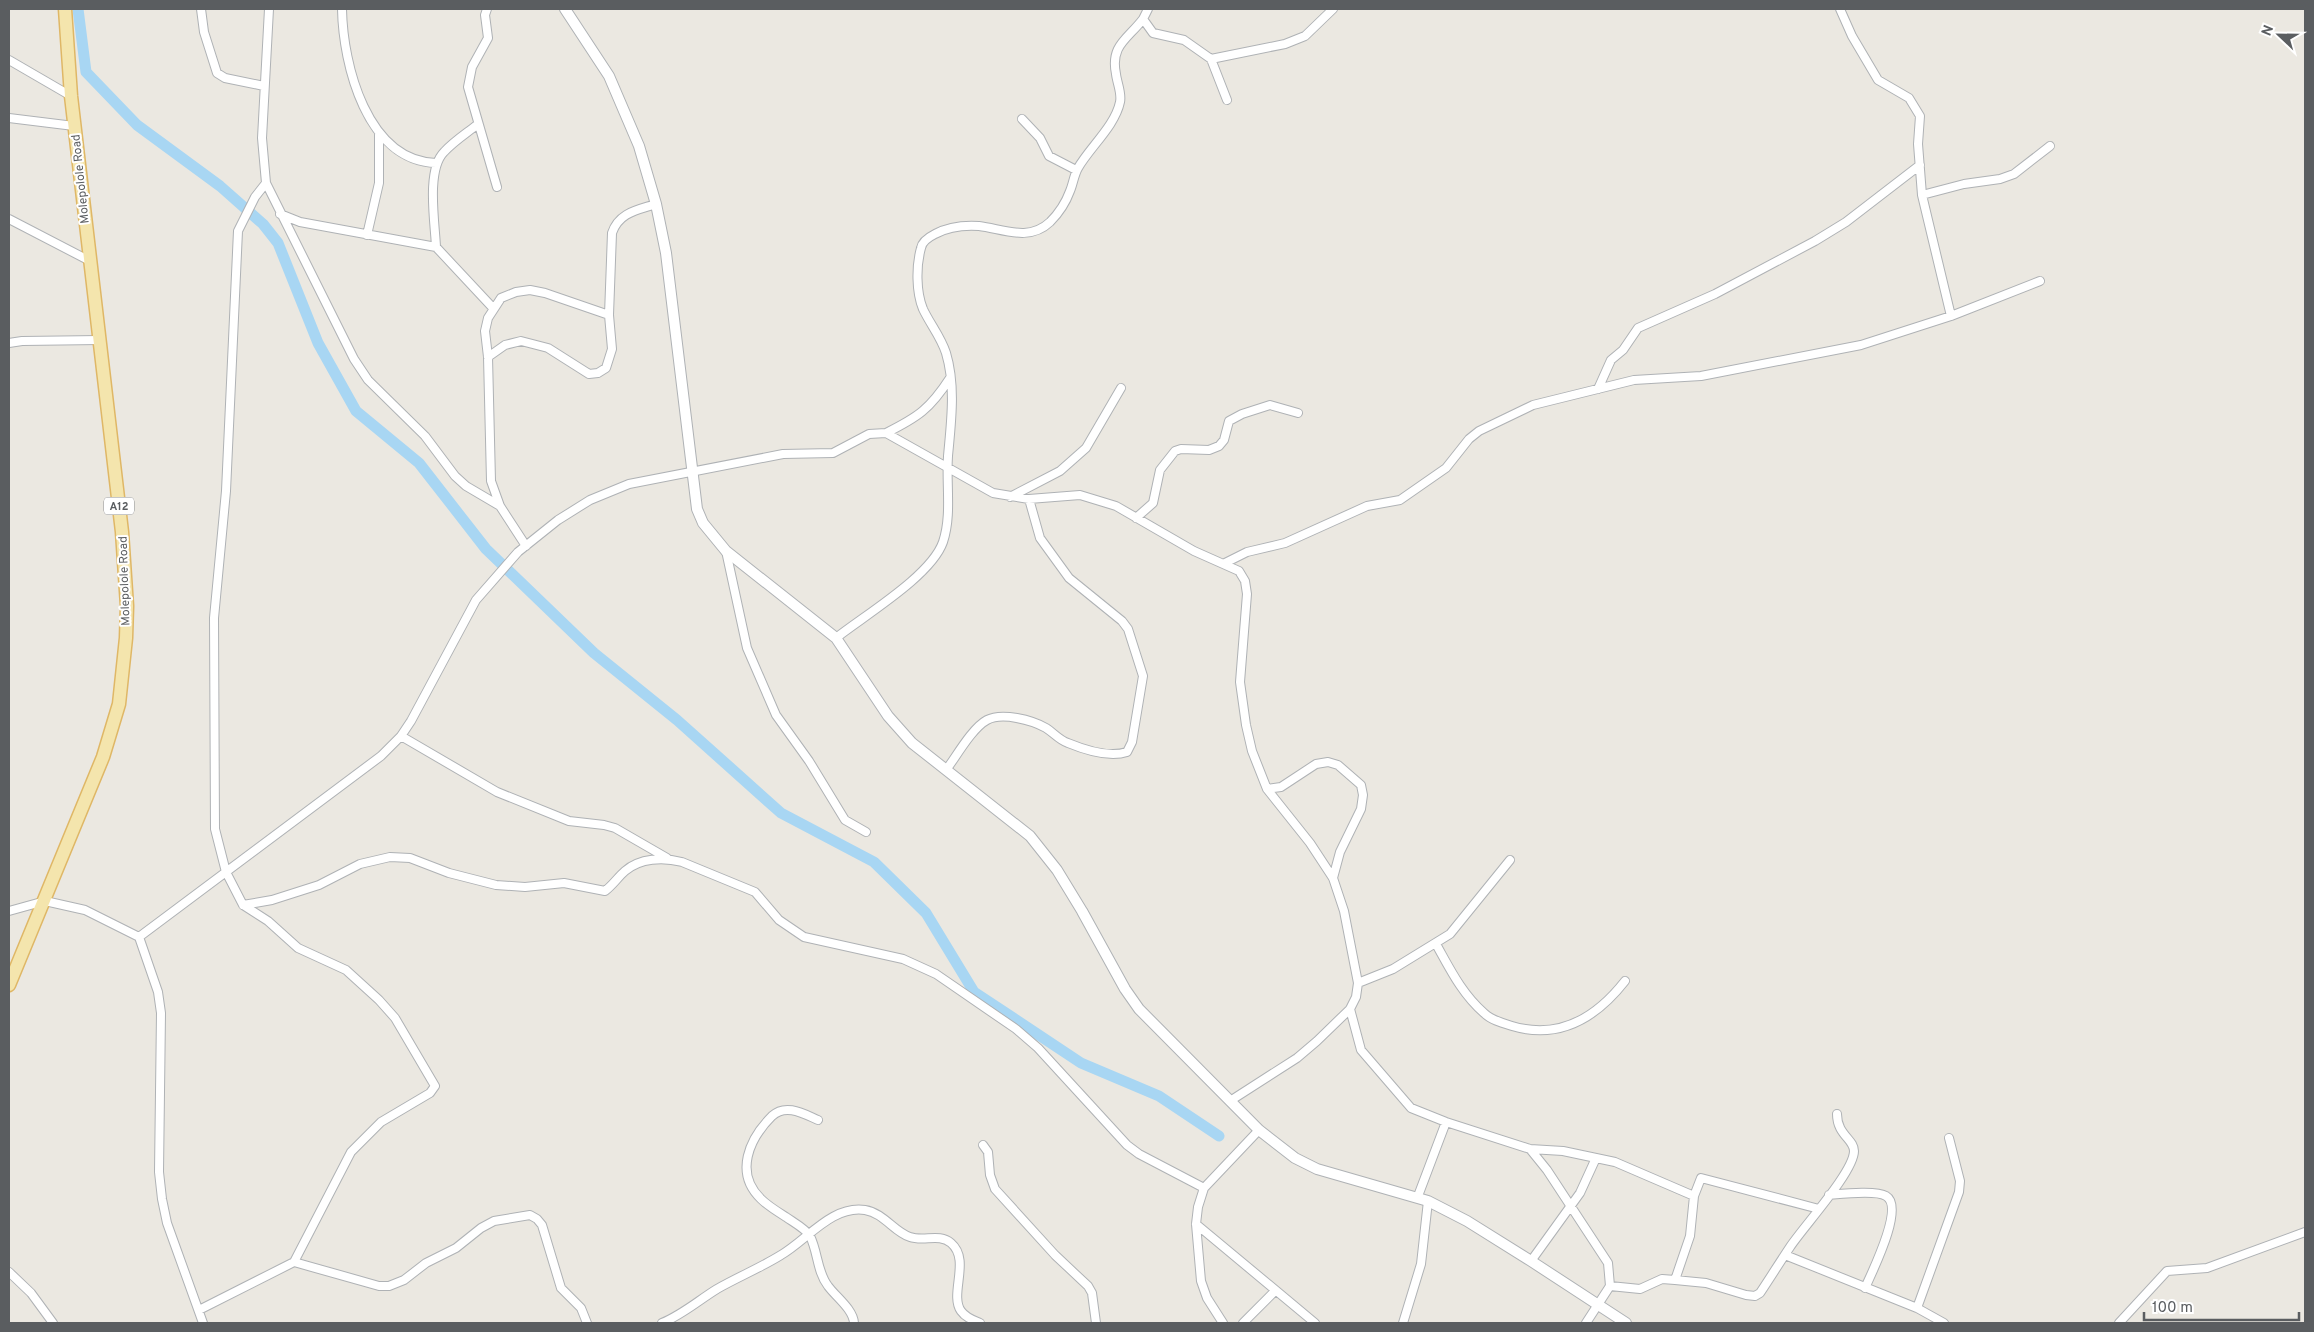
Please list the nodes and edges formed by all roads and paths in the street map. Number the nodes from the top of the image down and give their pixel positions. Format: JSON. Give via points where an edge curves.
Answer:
{"nodes":[{"id":1,"x":65,"y":9,"type":"edge"},
{"id":2,"x":201,"y":9,"type":"edge"},
{"id":3,"x":269,"y":9,"type":"edge"},
{"id":4,"x":342,"y":9,"type":"edge"},
{"id":5,"x":487,"y":9,"type":"edge"},
{"id":6,"x":565,"y":9,"type":"edge"},
{"id":7,"x":1148,"y":9,"type":"edge"},
{"id":8,"x":1333,"y":9,"type":"edge"},
{"id":9,"x":1840,"y":9,"type":"edge"},
{"id":10,"x":1143,"y":19,"type":"junction"},
{"id":11,"x":1211,"y":59,"type":"junction"},
{"id":12,"x":9,"y":60,"type":"edge"},
{"id":13,"x":264,"y":86,"type":"junction"},
{"id":14,"x":71,"y":96,"type":"junction"},
{"id":15,"x":1227,"y":100,"type":"dead end"},
{"id":16,"x":9,"y":118,"type":"edge"},
{"id":17,"x":1022,"y":120,"type":"dead end"},
{"id":18,"x":478,"y":124,"type":"junction"},
{"id":19,"x":74,"y":126,"type":"junction"},
{"id":20,"x":379,"y":135,"type":"junction"},
{"id":21,"x":2050,"y":146,"type":"dead end"},
{"id":22,"x":436,"y":163,"type":"junction"},
{"id":23,"x":1920,"y":166,"type":"junction"},
{"id":24,"x":1076,"y":170,"type":"junction"},
{"id":25,"x":266,"y":184,"type":"junction"},
{"id":26,"x":498,"y":187,"type":"dead end"},
{"id":27,"x":1922,"y":195,"type":"junction"},
{"id":28,"x":656,"y":204,"type":"junction"},
{"id":29,"x":280,"y":214,"type":"junction"},
{"id":30,"x":9,"y":219,"type":"edge"},
{"id":31,"x":367,"y":235,"type":"junction"},
{"id":32,"x":436,"y":247,"type":"junction"},
{"id":33,"x":90,"y":261,"type":"junction"},
{"id":34,"x":2040,"y":281,"type":"dead end"},
{"id":35,"x":493,"y":308,"type":"junction"},
{"id":36,"x":609,"y":315,"type":"junction"},
{"id":37,"x":1950,"y":316,"type":"junction"},
{"id":38,"x":100,"y":340,"type":"junction"},
{"id":39,"x":9,"y":343,"type":"edge"},
{"id":40,"x":488,"y":357,"type":"junction"},
{"id":41,"x":950,"y":378,"type":"junction"},
{"id":42,"x":1121,"y":388,"type":"dead end"},
{"id":43,"x":1598,"y":389,"type":"junction"},
{"id":44,"x":1298,"y":413,"type":"dead end"},
{"id":45,"x":886,"y":433,"type":"junction"},
{"id":46,"x":947,"y":467,"type":"junction"},
{"id":47,"x":691,"y":470,"type":"junction"},
{"id":48,"x":1010,"y":497,"type":"junction"},
{"id":49,"x":1030,"y":499,"type":"junction"},
{"id":50,"x":500,"y":506,"type":"junction"},
{"id":51,"x":1136,"y":518,"type":"junction"},
{"id":52,"x":526,"y":546,"type":"junction"},
{"id":53,"x":726,"y":551,"type":"junction"},
{"id":54,"x":1225,"y":564,"type":"junction"},
{"id":55,"x":836,"y":638,"type":"junction"},
{"id":56,"x":401,"y":736,"type":"junction"},
{"id":57,"x":946,"y":770,"type":"junction"},
{"id":58,"x":1266,"y":789,"type":"junction"},
{"id":59,"x":866,"y":832,"type":"dead end"},
{"id":60,"x":669,"y":859,"type":"junction"},
{"id":61,"x":1510,"y":860,"type":"dead end"},
{"id":62,"x":226,"y":872,"type":"junction"},
{"id":63,"x":1333,"y":878,"type":"junction"},
{"id":64,"x":45,"y":901,"type":"junction"},
{"id":65,"x":243,"y":905,"type":"junction"},
{"id":66,"x":9,"y":911,"type":"edge"},
{"id":67,"x":139,"y":938,"type":"junction"},
{"id":68,"x":1436,"y":944,"type":"junction"},
{"id":69,"x":1625,"y":982,"type":"dead end"},
{"id":70,"x":1358,"y":983,"type":"junction"},
{"id":71,"x":9,"y":985,"type":"edge"},
{"id":72,"x":1350,"y":1009,"type":"junction"},
{"id":73,"x":1230,"y":1101,"type":"junction"},
{"id":74,"x":1837,"y":1114,"type":"dead end"},
{"id":75,"x":818,"y":1120,"type":"dead end"},
{"id":76,"x":1446,"y":1122,"type":"junction"},
{"id":77,"x":1259,"y":1130,"type":"junction"},
{"id":78,"x":1949,"y":1138,"type":"dead end"},
{"id":79,"x":983,"y":1145,"type":"dead end"},
{"id":80,"x":1530,"y":1149,"type":"junction"},
{"id":81,"x":1596,"y":1158,"type":"junction"},
{"id":82,"x":1204,"y":1188,"type":"junction"},
{"id":83,"x":1829,"y":1195,"type":"junction"},
{"id":84,"x":1418,"y":1196,"type":"junction"},
{"id":85,"x":1694,"y":1196,"type":"junction"},
{"id":86,"x":1428,"y":1201,"type":"junction"},
{"id":87,"x":1571,"y":1208,"type":"junction"},
{"id":88,"x":1818,"y":1209,"type":"junction"},
{"id":89,"x":1196,"y":1224,"type":"junction"},
{"id":90,"x":2305,"y":1232,"type":"edge"},
{"id":91,"x":810,"y":1235,"type":"junction"},
{"id":92,"x":1785,"y":1255,"type":"junction"},
{"id":93,"x":1532,"y":1260,"type":"junction"},
{"id":94,"x":294,"y":1262,"type":"junction"},
{"id":95,"x":9,"y":1272,"type":"edge"},
{"id":96,"x":1675,"y":1280,"type":"junction"},
{"id":97,"x":1610,"y":1286,"type":"junction"},
{"id":98,"x":1865,"y":1288,"type":"junction"},
{"id":99,"x":1274,"y":1291,"type":"junction"},
{"id":100,"x":1596,"y":1304,"type":"junction"},
{"id":101,"x":1916,"y":1308,"type":"junction"},
{"id":102,"x":199,"y":1310,"type":"junction"},
{"id":103,"x":53,"y":1323,"type":"edge"},
{"id":104,"x":204,"y":1323,"type":"edge"},
{"id":105,"x":587,"y":1323,"type":"edge"},
{"id":106,"x":662,"y":1323,"type":"edge"},
{"id":107,"x":854,"y":1323,"type":"edge"},
{"id":108,"x":980,"y":1323,"type":"edge"},
{"id":109,"x":1096,"y":1323,"type":"edge"},
{"id":110,"x":1223,"y":1323,"type":"edge"},
{"id":111,"x":1243,"y":1323,"type":"edge"},
{"id":112,"x":1315,"y":1323,"type":"edge"},
{"id":113,"x":1403,"y":1323,"type":"edge"},
{"id":114,"x":1586,"y":1323,"type":"edge"},
{"id":115,"x":1626,"y":1323,"type":"edge"},
{"id":116,"x":1944,"y":1323,"type":"edge"},
{"id":117,"x":2119,"y":1323,"type":"edge"}],
"edges":[{"from":1,"to":14,"type":"main road","name":"Molepolole Road","number":"A12"},
{"from":2,"to":13,"type":"street","via":[[204,32],[217,73],[224,78]]},
{"from":3,"to":13,"type":"street"},
{"from":4,"to":20,"type":"street","via":[[342,35],[358,94]]},
{"from":5,"to":18,"type":"street","via":[[488,38],[469,78],[470,97]]},
{"from":6,"to":28,"type":"street","via":[[609,76],[639,146]]},
{"from":7,"to":10,"type":"street"},
{"from":8,"to":11,"type":"street","via":[[1305,36],[1286,44]]},
{"from":9,"to":23,"type":"street","via":[[1878,80],[1916,105],[1920,116]]},
{"from":10,"to":11,"type":"street","via":[[1153,33],[1184,40]]},
{"from":10,"to":24,"type":"street","via":[[1116,49],[1114,62],[1120,103]]},
{"from":11,"to":15,"type":"street"},
{"from":12,"to":14,"type":"street"},
{"from":13,"to":25,"type":"street","via":[[262,138]]},
{"from":14,"to":19,"type":"main road","name":"Molepolole Road","number":"A12"},
{"from":16,"to":19,"type":"street"},
{"from":17,"to":24,"type":"street","via":[[1040,138],[1049,156]]},
{"from":18,"to":22,"type":"street","via":[[443,152]]},
{"from":18,"to":26,"type":"street"},
{"from":19,"to":33,"type":"main road","name":"Molepolole Road","number":"A12"},
{"from":20,"to":22,"type":"street","via":[[411,159]]},
{"from":20,"to":31,"type":"street","via":[[378,183]]},
{"from":21,"to":27,"type":"street","via":[[2014,174]]},
{"from":22,"to":32,"type":"street"},
{"from":23,"to":27,"type":"street"},
{"from":23,"to":43,"type":"street","via":[[1846,222],[1815,241],[1723,290],[1638,328],[1623,350],[1611,360]]},
{"from":24,"to":41,"type":"street","via":[[1067,199],[1049,223],[1038,230],[1016,233],[961,226],[929,237],[921,246],[918,292],[941,340]]},
{"from":25,"to":29,"type":"street"},
{"from":25,"to":62,"type":"street","via":[[255,197],[238,231],[226,491],[214,618],[215,828]]},
{"from":27,"to":37,"type":"street"},
{"from":28,"to":36,"type":"street","via":[[627,214],[615,225]]},
{"from":28,"to":47,"type":"street","via":[[666,254],[686,406]]},
{"from":29,"to":31,"type":"street","via":[[300,222]]},
{"from":29,"to":50,"type":"street","via":[[354,360],[368,380],[425,436],[455,476]]},
{"from":30,"to":33,"type":"street"},
{"from":31,"to":32,"type":"street"},
{"from":32,"to":35,"type":"street"},
{"from":33,"to":38,"type":"main road","name":"Molepolole Road","number":"A12"},
{"from":34,"to":37,"type":"street"},
{"from":35,"to":36,"type":"street","via":[[501,298],[530,290]]},
{"from":35,"to":40,"type":"street","via":[[485,331]]},
{"from":36,"to":40,"type":"street","via":[[612,349],[606,368],[598,374],[589,374],[548,348],[520,341],[505,344]]},
{"from":37,"to":43,"type":"street","via":[[1861,345],[1701,376],[1634,380]]},
{"from":38,"to":39,"type":"street","via":[[22,340]]},
{"from":38,"to":64,"type":"main road","name":"Molepolole Road","number":"A12","via":[[122,532],[127,606],[124,672],[104,757]]},
{"from":40,"to":50,"type":"street","via":[[491,481]]},
{"from":41,"to":45,"type":"street","via":[[935,401],[921,414]]},
{"from":41,"to":46,"type":"street","via":[[952,408]]},
{"from":42,"to":48,"type":"street","via":[[1086,448],[1060,471]]},
{"from":43,"to":54,"type":"street","via":[[1533,405],[1491,425],[1469,439],[1446,468],[1400,500],[1367,506],[1285,543],[1247,552]]},
{"from":44,"to":51,"type":"street","via":[[1270,405],[1229,421],[1219,446],[1209,450],[1175,451],[1160,470],[1153,503]]},
{"from":45,"to":46,"type":"street"},
{"from":45,"to":47,"type":"street","via":[[862,437],[833,453],[783,454]]},
{"from":46,"to":48,"type":"street","via":[[993,493]]},
{"from":46,"to":55,"type":"street","via":[[948,512],[943,542],[937,554],[929,566]]},
{"from":47,"to":52,"type":"street","via":[[629,484],[590,500]]},
{"from":47,"to":53,"type":"street","via":[[697,509]]},
{"from":48,"to":49,"type":"street"},
{"from":49,"to":51,"type":"street","via":[[1080,495],[1116,506]]},
{"from":49,"to":57,"type":"street","via":[[1040,538],[1069,578],[1128,629],[1143,676],[1132,742],[1127,752],[1109,755],[1068,744],[1045,728],[1025,721],[998,717],[986,720],[976,730]]},
{"from":50,"to":52,"type":"street"},
{"from":51,"to":54,"type":"street","via":[[1194,551]]},
{"from":52,"to":56,"type":"street","via":[[491,581],[468,613]]},
{"from":53,"to":55,"type":"street"},
{"from":53,"to":59,"type":"street","via":[[747,648],[776,715],[845,820]]},
{"from":54,"to":58,"type":"street","via":[[1239,572],[1245,581],[1247,594],[1240,682],[1252,751]]},
{"from":55,"to":57,"type":"street","via":[[898,729]]},
{"from":56,"to":60,"type":"street","via":[[497,792],[569,821],[615,828]]},
{"from":56,"to":62,"type":"street","via":[[381,756]]},
{"from":57,"to":73,"type":"street","via":[[1030,836],[1057,870],[1124,989],[1139,1009]]},
{"from":58,"to":63,"type":"street","via":[[1310,843]]},
{"from":58,"to":63,"type":"street","via":[[1281,787],[1316,764],[1328,762],[1338,765],[1361,785],[1361,809],[1340,852]]},
{"from":60,"to":65,"type":"street","via":[[634,865],[605,891],[597,891],[564,883],[525,887],[496,885],[449,873],[410,858],[390,857],[360,864],[319,885]]},
{"from":60,"to":82,"type":"street","via":[[746,886],[762,898],[779,920],[804,937],[903,959],[936,974],[1038,1048],[1126,1145]]},
{"from":61,"to":68,"type":"street","via":[[1458,926]]},
{"from":62,"to":65,"type":"street"},
{"from":62,"to":67,"type":"street"},
{"from":63,"to":70,"type":"street","via":[[1344,911]]},
{"from":64,"to":66,"type":"street"},
{"from":64,"to":67,"type":"street","via":[[85,910]]},
{"from":64,"to":71,"type":"main road","name":"Molepolole Road","number":"A12"},
{"from":65,"to":94,"type":"street","via":[[268,921],[298,948],[346,970],[379,1000],[395,1018],[435,1086],[430,1094],[380,1122],[350,1152]]},
{"from":67,"to":102,"type":"street","via":[[158,992],[161,1013],[159,1172],[162,1199],[167,1223]]},
{"from":68,"to":69,"type":"street","via":[[1459,987],[1473,1004],[1486,1015],[1518,1028],[1546,1031],[1573,1024],[1610,1001]]},
{"from":68,"to":70,"type":"street","via":[[1393,969]]},
{"from":70,"to":72,"type":"street"},
{"from":72,"to":73,"type":"street","via":[[1296,1058]]},
{"from":72,"to":76,"type":"street","via":[[1361,1050],[1406,1104]]},
{"from":73,"to":77,"type":"street"},
{"from":74,"to":83,"type":"street","via":[[1837,1125],[1854,1150],[1848,1168]]},
{"from":75,"to":91,"type":"street","via":[[793,1109],[773,1115],[752,1143],[746,1170],[751,1186],[761,1199]]},
{"from":76,"to":80,"type":"street"},
{"from":76,"to":84,"type":"street"},
{"from":77,"to":82,"type":"street"},
{"from":77,"to":84,"type":"street","via":[[1296,1158],[1317,1169]]},
{"from":78,"to":101,"type":"street","via":[[1960,1180],[1959,1192]]},
{"from":79,"to":109,"type":"street","via":[[988,1152],[995,1189],[1088,1286]]},
{"from":80,"to":81,"type":"street"},
{"from":80,"to":87,"type":"street"},
{"from":81,"to":85,"type":"street","via":[[1615,1162]]},
{"from":81,"to":87,"type":"street","via":[[1584,1188]]},
{"from":82,"to":89,"type":"street"},
{"from":83,"to":88,"type":"street"},
{"from":83,"to":98,"type":"street","via":[[1881,1194],[1893,1205],[1891,1224]]},
{"from":84,"to":86,"type":"street"},
{"from":85,"to":88,"type":"street","via":[[1700,1178]]},
{"from":85,"to":96,"type":"street","via":[[1690,1236]]},
{"from":86,"to":93,"type":"street"},
{"from":86,"to":113,"type":"street","via":[[1421,1264]]},
{"from":87,"to":93,"type":"street"},
{"from":87,"to":97,"type":"street","via":[[1606,1257]]},
{"from":88,"to":92,"type":"street"},
{"from":89,"to":99,"type":"street"},
{"from":89,"to":110,"type":"street","via":[[1201,1281],[1207,1298]]},
{"from":90,"to":117,"type":"street","via":[[2207,1268],[2167,1271]]},
{"from":91,"to":106,"type":"street","via":[[782,1255]]},
{"from":91,"to":107,"type":"street","via":[[824,1280],[850,1312]]},
{"from":91,"to":108,"type":"street","via":[[838,1214],[866,1210],[881,1216],[909,1237],[949,1241],[959,1257],[960,1311]]},
{"from":92,"to":96,"type":"street","via":[[1755,1296],[1706,1283]]},
{"from":92,"to":98,"type":"street"},
{"from":93,"to":100,"type":"street"},
{"from":94,"to":102,"type":"street"},
{"from":94,"to":105,"type":"street","via":[[389,1286],[456,1248],[494,1221],[530,1215],[542,1225],[561,1288],[581,1308]]},
{"from":95,"to":103,"type":"street","via":[[31,1293]]},
{"from":96,"to":97,"type":"street","via":[[1662,1279],[1640,1289]]},
{"from":97,"to":100,"type":"street"},
{"from":98,"to":101,"type":"street"},
{"from":99,"to":111,"type":"street"},
{"from":99,"to":112,"type":"street"},
{"from":100,"to":114,"type":"street"},
{"from":100,"to":115,"type":"street"},
{"from":101,"to":116,"type":"street"},
{"from":102,"to":104,"type":"street"}]}
